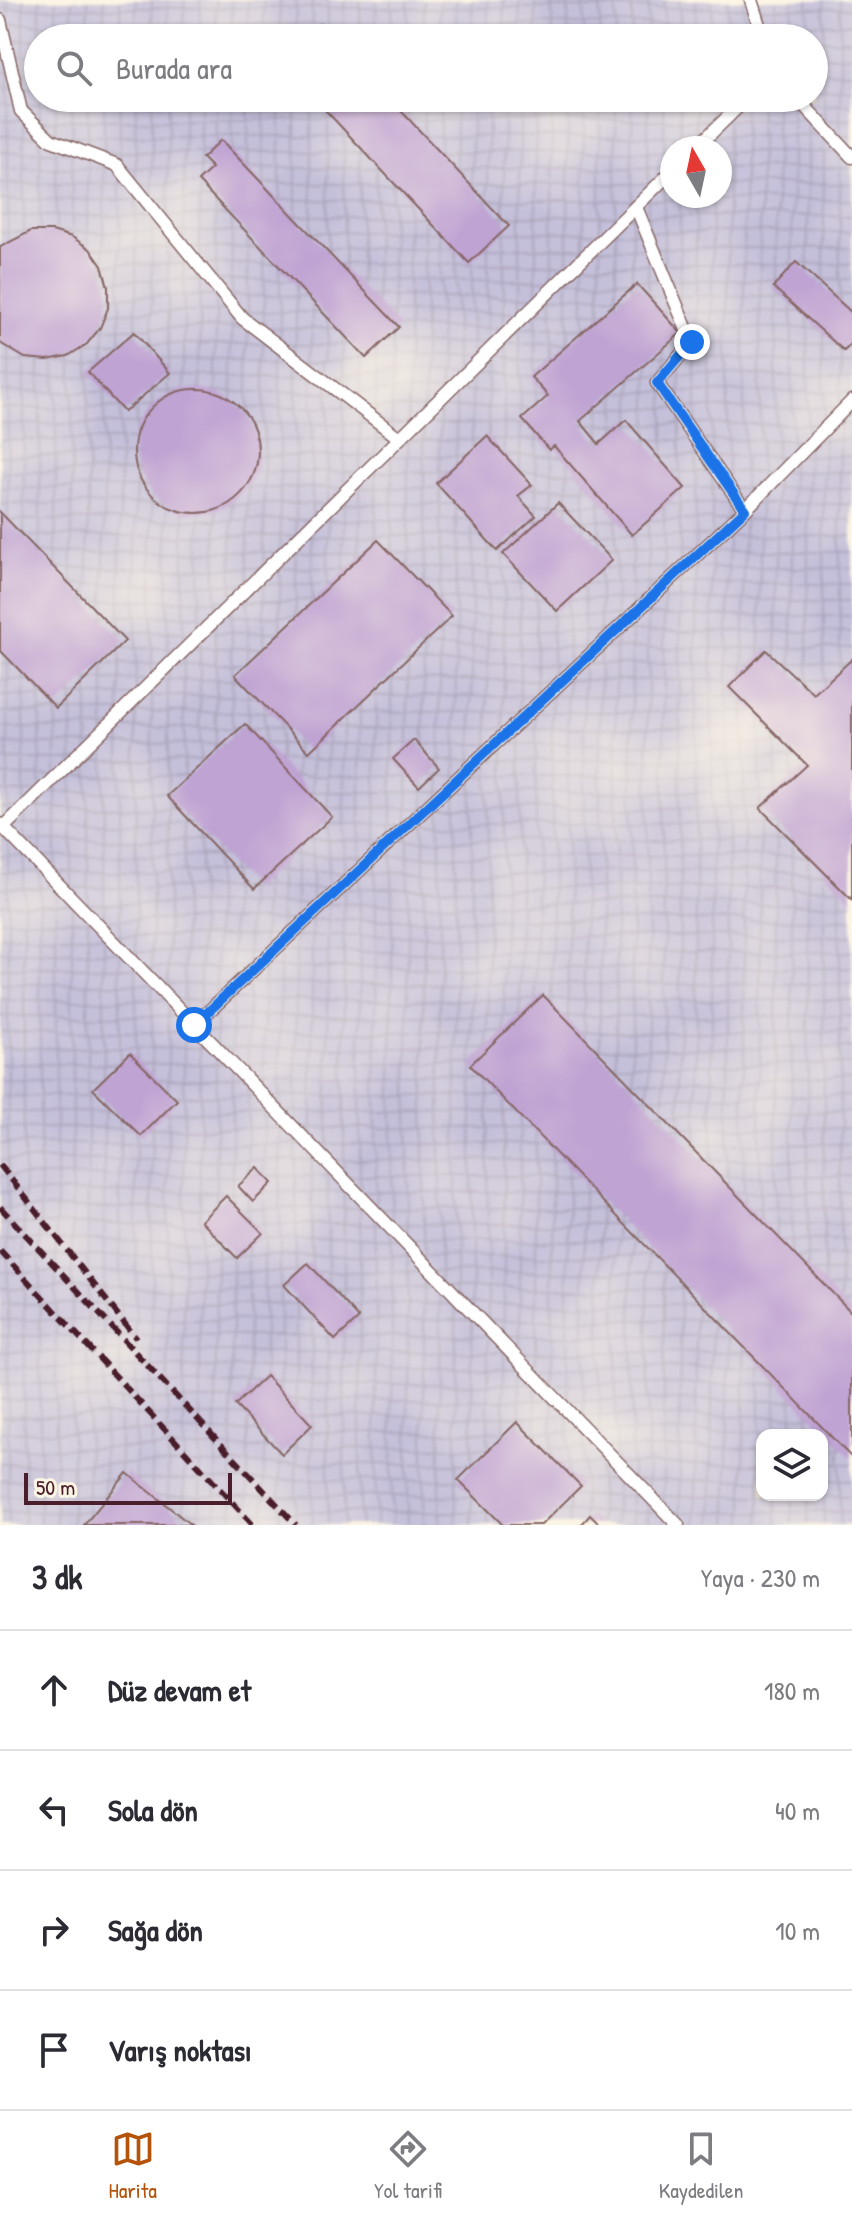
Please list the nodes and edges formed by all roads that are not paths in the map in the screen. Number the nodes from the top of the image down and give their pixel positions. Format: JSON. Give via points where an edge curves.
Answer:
{"nodes":[{"id":1,"x":751,"y":0,"type":"edge"},
{"id":2,"x":0,"y":20,"type":"edge"},
{"id":3,"x":759,"y":24,"type":"edge"},
{"id":4,"x":733,"y":112,"type":"edge"},
{"id":5,"x":810,"y":112,"type":"edge"},
{"id":6,"x":708,"y":136,"type":"edge"},
{"id":7,"x":852,"y":157,"type":"edge"},
{"id":8,"x":660,"y":183,"type":"edge"},
{"id":9,"x":636,"y":207,"type":"junction"},
{"id":10,"x":852,"y":401,"type":"edge"},
{"id":11,"x":398,"y":437,"type":"junction"},
{"id":12,"x":745,"y":510,"type":"junction"},
{"id":13,"x":2,"y":825,"type":"edge"},
{"id":14,"x":194,"y":1025,"type":"junction"},
{"id":15,"x":678,"y":1525,"type":"edge"}],
"edges":[{"from":1,"to":3,"type":"lane"},
{"from":2,"to":11,"type":"lane","via":[[21,111],[51,140],[117,165],[242,318]]},
{"from":4,"to":6,"type":"lane"},
{"from":5,"to":7,"type":"lane"},
{"from":8,"to":9,"type":"lane"},
{"from":9,"to":11,"type":"lane"},
{"from":9,"to":12,"type":"lane","via":[[692,342],[657,383]]},
{"from":10,"to":12,"type":"lane"},
{"from":11,"to":13,"type":"lane"},
{"from":12,"to":14,"type":"lane"},
{"from":13,"to":14,"type":"lane"},
{"from":14,"to":15,"type":"lane"}]}
